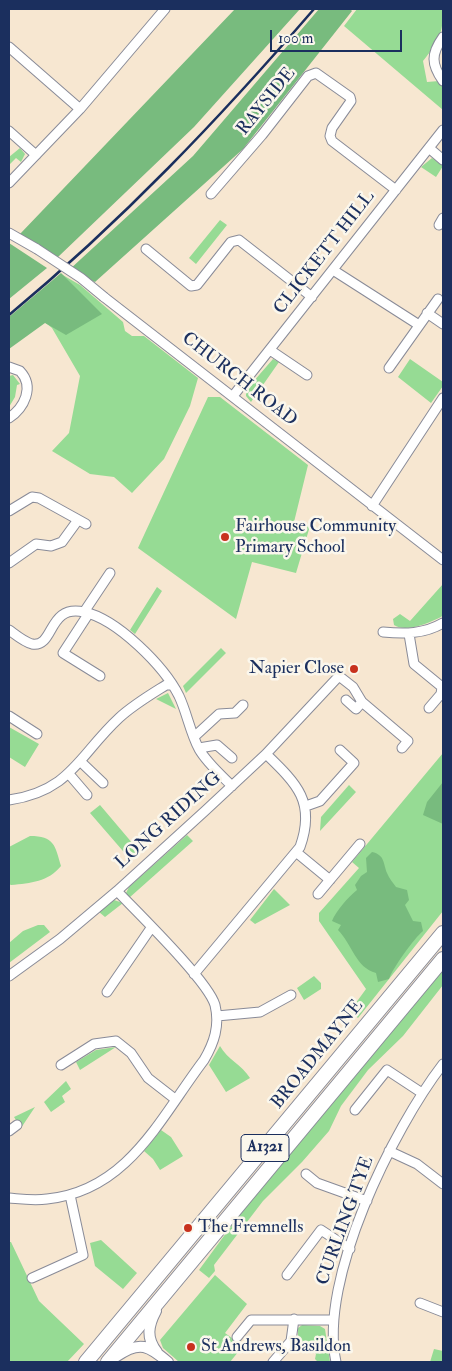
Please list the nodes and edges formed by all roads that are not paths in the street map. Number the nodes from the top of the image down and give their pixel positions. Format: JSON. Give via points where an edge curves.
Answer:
{"nodes":[{"id":1,"x":165,"y":9,"type":"edge"},
{"id":2,"x":443,"y":37,"type":"edge"},
{"id":3,"x":9,"y":47,"type":"edge"},
{"id":4,"x":443,"y":81,"type":"edge"},
{"id":5,"x":80,"y":109,"type":"junction"},
{"id":6,"x":443,"y":130,"type":"edge"},
{"id":7,"x":9,"y":131,"type":"edge"},
{"id":8,"x":429,"y":148,"type":"junction"},
{"id":9,"x":36,"y":155,"type":"junction"},
{"id":10,"x":443,"y":160,"type":"edge"},
{"id":11,"x":9,"y":183,"type":"edge"},
{"id":12,"x":396,"y":190,"type":"junction"},
{"id":13,"x":211,"y":194,"type":"dead end"},
{"id":14,"x":9,"y":233,"type":"edge"},
{"id":15,"x":146,"y":249,"type":"dead end"},
{"id":16,"x":333,"y":270,"type":"junction"},
{"id":17,"x":312,"y":297,"type":"junction"},
{"id":18,"x":438,"y":299,"type":"dead end"},
{"id":19,"x":427,"y":313,"type":"junction"},
{"id":20,"x":443,"y":324,"type":"edge"},
{"id":21,"x":419,"y":325,"type":"junction"},
{"id":22,"x":270,"y":350,"type":"junction"},
{"id":23,"x":9,"y":367,"type":"edge"},
{"id":24,"x":389,"y":368,"type":"dead end"},
{"id":25,"x":307,"y":375,"type":"dead end"},
{"id":26,"x":233,"y":396,"type":"junction"},
{"id":27,"x":443,"y":398,"type":"edge"},
{"id":28,"x":9,"y":418,"type":"edge"},
{"id":29,"x":372,"y":506,"type":"junction"},
{"id":30,"x":9,"y":511,"type":"edge"},
{"id":31,"x":442,"y":557,"type":"edge"},
{"id":32,"x":9,"y":563,"type":"edge"},
{"id":33,"x":110,"y":572,"type":"dead end"},
{"id":34,"x":86,"y":612,"type":"junction"},
{"id":35,"x":443,"y":623,"type":"edge"},
{"id":36,"x":9,"y":630,"type":"edge"},
{"id":37,"x":383,"y":632,"type":"dead end"},
{"id":38,"x":409,"y":634,"type":"junction"},
{"id":39,"x":100,"y":676,"type":"dead end"},
{"id":40,"x":172,"y":685,"type":"junction"},
{"id":41,"x":442,"y":686,"type":"edge"},
{"id":42,"x":346,"y":700,"type":"dead end"},
{"id":43,"x":362,"y":702,"type":"junction"},
{"id":44,"x":243,"y":705,"type":"dead end"},
{"id":45,"x":429,"y":708,"type":"dead end"},
{"id":46,"x":9,"y":716,"type":"edge"},
{"id":47,"x":38,"y":734,"type":"dead end"},
{"id":48,"x":194,"y":737,"type":"junction"},
{"id":49,"x":199,"y":748,"type":"junction"},
{"id":50,"x":402,"y":748,"type":"dead end"},
{"id":51,"x":340,"y":750,"type":"dead end"},
{"id":52,"x":266,"y":754,"type":"junction"},
{"id":53,"x":232,"y":758,"type":"dead end"},
{"id":54,"x":81,"y":762,"type":"junction"},
{"id":55,"x":69,"y":774,"type":"junction"},
{"id":56,"x":103,"y":783,"type":"dead end"},
{"id":57,"x":232,"y":786,"type":"junction"},
{"id":58,"x":87,"y":795,"type":"dead end"},
{"id":59,"x":9,"y":800,"type":"edge"},
{"id":60,"x":306,"y":806,"type":"junction"},
{"id":61,"x":360,"y":844,"type":"dead end"},
{"id":62,"x":296,"y":852,"type":"junction"},
{"id":63,"x":330,"y":880,"type":"junction"},
{"id":64,"x":117,"y":891,"type":"junction"},
{"id":65,"x":318,"y":894,"type":"dead end"},
{"id":66,"x":152,"y":928,"type":"junction"},
{"id":67,"x":443,"y":933,"type":"edge"},
{"id":68,"x":443,"y":959,"type":"edge"},
{"id":69,"x":194,"y":974,"type":"junction"},
{"id":70,"x":9,"y":976,"type":"edge"},
{"id":71,"x":107,"y":992,"type":"dead end"},
{"id":72,"x":291,"y":995,"type":"dead end"},
{"id":73,"x":217,"y":1016,"type":"junction"},
{"id":74,"x":61,"y":1065,"type":"dead end"},
{"id":75,"x":443,"y":1065,"type":"edge"},
{"id":76,"x":422,"y":1093,"type":"junction"},
{"id":77,"x":175,"y":1099,"type":"junction"},
{"id":78,"x":355,"y":1110,"type":"dead end"},
{"id":79,"x":17,"y":1125,"type":"dead end"},
{"id":80,"x":9,"y":1131,"type":"edge"},
{"id":81,"x":389,"y":1151,"type":"junction"},
{"id":82,"x":306,"y":1174,"type":"dead end"},
{"id":83,"x":443,"y":1184,"type":"edge"},
{"id":84,"x":70,"y":1195,"type":"junction"},
{"id":85,"x":9,"y":1198,"type":"edge"},
{"id":86,"x":366,"y":1201,"type":"junction"},
{"id":87,"x":350,"y":1249,"type":"junction"},
{"id":88,"x":287,"y":1275,"type":"dead end"},
{"id":89,"x":32,"y":1278,"type":"dead end"},
{"id":90,"x":166,"y":1295,"type":"junction"},
{"id":91,"x":420,"y":1304,"type":"dead end"},
{"id":92,"x":443,"y":1312,"type":"edge"},
{"id":93,"x":294,"y":1319,"type":"junction"},
{"id":94,"x":333,"y":1320,"type":"junction"},
{"id":95,"x":237,"y":1337,"type":"dead end"},
{"id":96,"x":158,"y":1353,"type":"junction"},
{"id":97,"x":86,"y":1362,"type":"edge"},
{"id":98,"x":109,"y":1362,"type":"edge"},
{"id":99,"x":168,"y":1362,"type":"edge"},
{"id":100,"x":273,"y":1362,"type":"edge"},
{"id":101,"x":336,"y":1362,"type":"edge"}],
"edges":[{"from":1,"to":5,"type":"street"},
{"from":2,"to":4,"type":"street","via":[[433,60],[434,68]]},
{"from":3,"to":5,"type":"street"},
{"from":5,"to":9,"type":"street"},
{"from":6,"to":8,"type":"street","name":"CLICKETT HILL"},
{"from":7,"to":9,"type":"street"},
{"from":8,"to":10,"type":"street"},
{"from":8,"to":12,"type":"street","name":"CLICKETT HILL"},
{"from":9,"to":11,"type":"street"},
{"from":12,"to":13,"type":"street","name":"RAYSIDE","via":[[332,140],[332,128],[351,101],[316,73],[308,76]]},
{"from":12,"to":16,"type":"street","name":"CLICKETT HILL"},
{"from":14,"to":26,"type":"street","name":"CHURCH ROAD","bridge":true,"via":[[82,278]]},
{"from":15,"to":17,"type":"street","via":[[191,286],[197,285],[231,242],[239,240]]},
{"from":16,"to":17,"type":"street","name":"CLICKETT HILL"},
{"from":16,"to":21,"type":"street"},
{"from":17,"to":22,"type":"street","name":"CLICKETT HILL"},
{"from":18,"to":19,"type":"street"},
{"from":19,"to":20,"type":"street"},
{"from":19,"to":21,"type":"street"},
{"from":21,"to":24,"type":"street"},
{"from":22,"to":25,"type":"street"},
{"from":22,"to":26,"type":"street","name":"CLICKETT HILL"},
{"from":23,"to":28,"type":"street","via":[[20,371],[26,386],[22,407]]},
{"from":26,"to":29,"type":"street","name":"CHURCH ROAD"},
{"from":27,"to":29,"type":"street"},
{"from":29,"to":31,"type":"street","name":"CHURCH ROAD"},
{"from":30,"to":32,"type":"street","via":[[32,497],[39,498],[82,522],[62,542],[51,546],[36,544]]},
{"from":33,"to":34,"type":"street"},
{"from":34,"to":36,"type":"street","via":[[63,612],[43,642],[36,644]]},
{"from":34,"to":39,"type":"street","via":[[63,653]]},
{"from":34,"to":40,"type":"street","via":[[150,655]]},
{"from":35,"to":38,"type":"street"},
{"from":37,"to":38,"type":"street"},
{"from":38,"to":41,"type":"street","via":[[414,664]]},
{"from":40,"to":48,"type":"street"},
{"from":40,"to":54,"type":"street","via":[[166,685],[131,708]]},
{"from":41,"to":45,"type":"street","via":[[441,694]]},
{"from":42,"to":43,"type":"street","via":[[356,709]]},
{"from":43,"to":50,"type":"street","via":[[408,741]]},
{"from":43,"to":52,"type":"street","name":"LONG RIDING","via":[[353,687],[339,676]]},
{"from":44,"to":48,"type":"street","via":[[235,714],[219,714]]},
{"from":46,"to":47,"type":"street"},
{"from":48,"to":49,"type":"street"},
{"from":49,"to":53,"type":"street","via":[[217,745]]},
{"from":49,"to":57,"type":"street"},
{"from":51,"to":60,"type":"street","via":[[354,763],[320,801]]},
{"from":52,"to":57,"type":"street","name":"LONG RIDING"},
{"from":52,"to":60,"type":"street","via":[[293,780]]},
{"from":54,"to":55,"type":"street"},
{"from":54,"to":56,"type":"street"},
{"from":55,"to":58,"type":"street"},
{"from":55,"to":59,"type":"street","via":[[42,791]]},
{"from":57,"to":64,"type":"street","name":"LONG RIDING"},
{"from":60,"to":62,"type":"street","via":[[305,834]]},
{"from":61,"to":63,"type":"street"},
{"from":62,"to":63,"type":"street"},
{"from":62,"to":69,"type":"street"},
{"from":63,"to":65,"type":"street"},
{"from":64,"to":66,"type":"street"},
{"from":64,"to":70,"type":"street","name":"LONG RIDING"},
{"from":66,"to":69,"type":"street"},
{"from":66,"to":71,"type":"street"},
{"from":67,"to":97,"type":"main road","name":"BROADMAYNE","number":"A1321"},
{"from":68,"to":90,"type":"main road","name":"BROADMAYNE","number":"A1321"},
{"from":69,"to":73,"type":"street","via":[[209,993]]},
{"from":72,"to":73,"type":"street","via":[[260,1012]]},
{"from":73,"to":77,"type":"street","via":[[213,1044]]},
{"from":74,"to":77,"type":"street","via":[[94,1044],[116,1041],[131,1053],[148,1078]]},
{"from":75,"to":76,"type":"street","name":"CURLING TYE"},
{"from":76,"to":78,"type":"street","via":[[387,1070]]},
{"from":76,"to":81,"type":"street","name":"CURLING TYE"},
{"from":77,"to":84,"type":"street","via":[[125,1165],[90,1188]]},
{"from":79,"to":80,"type":"street"},
{"from":81,"to":83,"type":"street","name":"CURLING TYE","via":[[417,1164]]},
{"from":81,"to":86,"type":"street","name":"CURLING TYE"},
{"from":82,"to":86,"type":"street","via":[[317,1183]]},
{"from":84,"to":85,"type":"street","via":[[46,1199]]},
{"from":84,"to":89,"type":"street","via":[[84,1255]]},
{"from":86,"to":87,"type":"street","name":"CURLING TYE"},
{"from":87,"to":88,"type":"street","via":[[321,1230]]},
{"from":87,"to":94,"type":"street","name":"CURLING TYE"},
{"from":90,"to":96,"type":"street","via":[[149,1329],[150,1340]]},
{"from":90,"to":98,"type":"main road","name":"BROADMAYNE","number":"A1321"},
{"from":91,"to":92,"type":"street"},
{"from":93,"to":94,"type":"street"},
{"from":93,"to":95,"type":"street","via":[[251,1320]]},
{"from":93,"to":100,"type":"street","via":[[291,1341]]},
{"from":94,"to":101,"type":"street","name":"CURLING TYE"},
{"from":96,"to":98,"type":"street","via":[[146,1346],[133,1347]]},
{"from":96,"to":99,"type":"street"}]}
